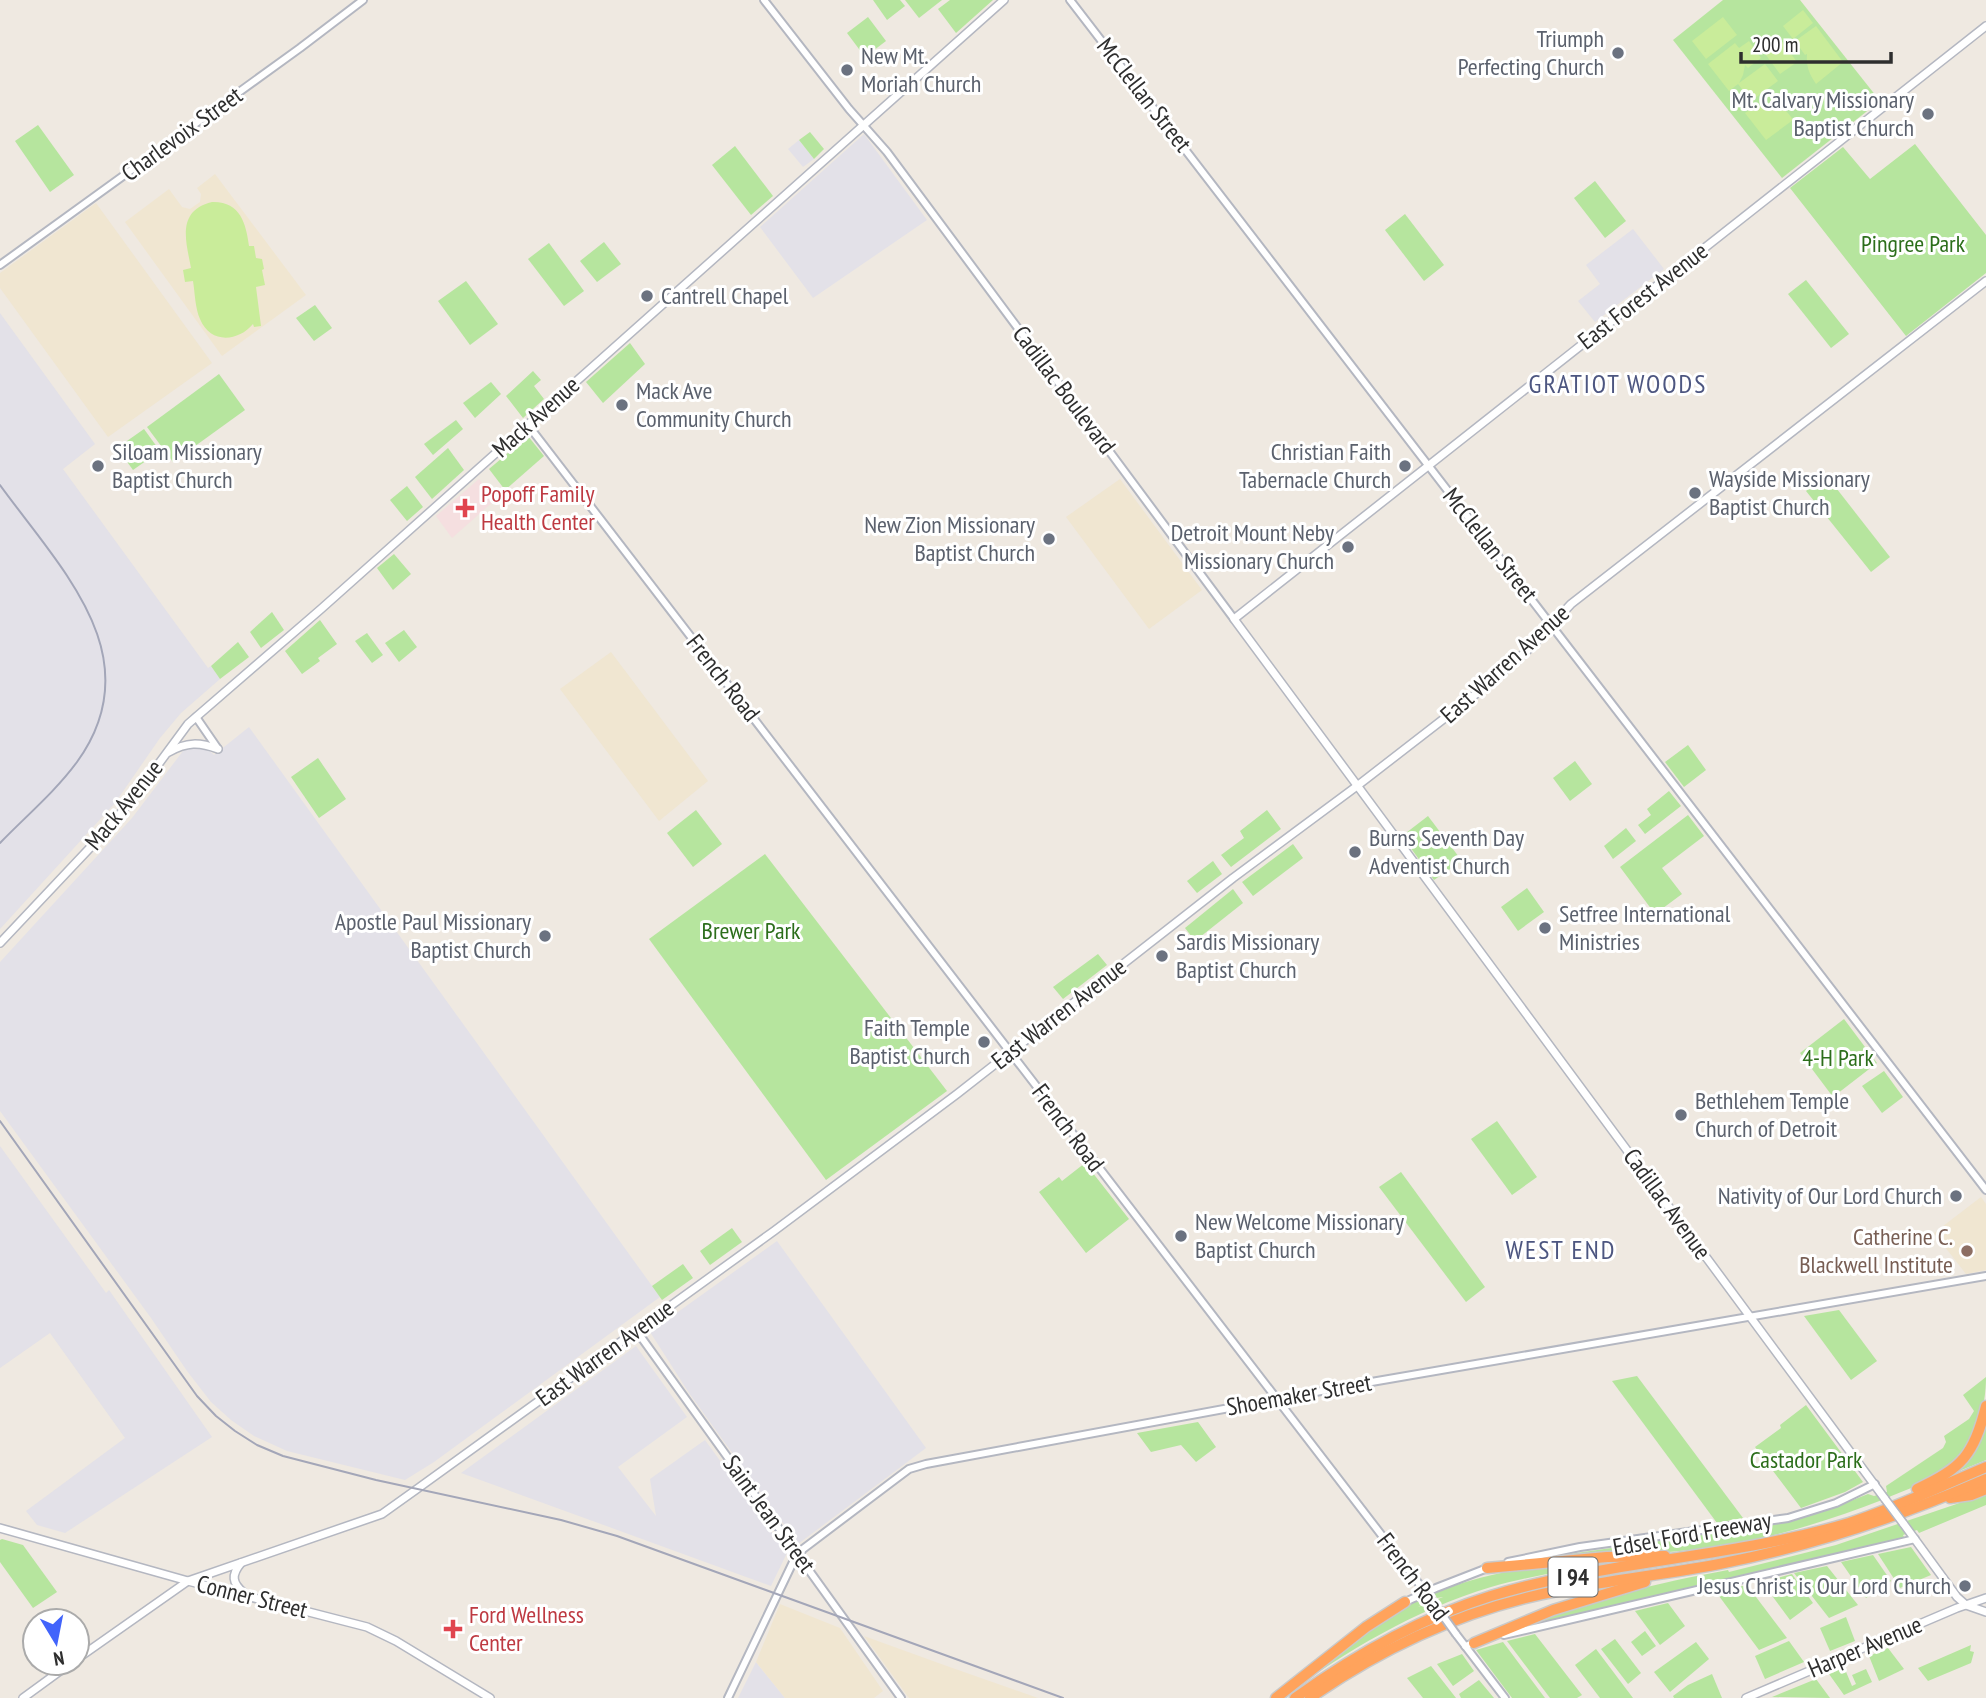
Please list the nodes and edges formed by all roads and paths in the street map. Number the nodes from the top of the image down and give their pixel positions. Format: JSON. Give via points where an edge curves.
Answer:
{"nodes":[{"id":1,"x":363,"y":0,"type":"edge"},
{"id":2,"x":764,"y":0,"type":"edge"},
{"id":3,"x":1004,"y":0,"type":"edge"},
{"id":4,"x":1070,"y":0,"type":"edge"},
{"id":5,"x":1986,"y":26,"type":"edge"},
{"id":6,"x":864,"y":124,"type":"junction"},
{"id":7,"x":0,"y":265,"type":"edge"},
{"id":8,"x":1986,"y":281,"type":"edge"},
{"id":9,"x":528,"y":425,"type":"junction"},
{"id":10,"x":1429,"y":465,"type":"junction"},
{"id":11,"x":1234,"y":618,"type":"junction"},
{"id":12,"x":1552,"y":625,"type":"junction"},
{"id":13,"x":195,"y":718,"type":"junction"},
{"id":14,"x":218,"y":749,"type":"joint"},
{"id":15,"x":165,"y":754,"type":"junction"},
{"id":16,"x":1357,"y":786,"type":"junction"},
{"id":17,"x":0,"y":943,"type":"edge"},
{"id":18,"x":1011,"y":1052,"type":"junction"},
{"id":19,"x":1986,"y":1190,"type":"edge"},
{"id":20,"x":1986,"y":1276,"type":"edge"},
{"id":21,"x":1752,"y":1318,"type":"junction"},
{"id":22,"x":636,"y":1330,"type":"junction"},
{"id":23,"x":1276,"y":1400,"type":"junction"},
{"id":24,"x":1986,"y":1406,"type":"edge"},
{"id":25,"x":1986,"y":1467,"type":"edge"},
{"id":26,"x":1986,"y":1479,"type":"edge"},
{"id":27,"x":1875,"y":1484,"type":"junction"},
{"id":28,"x":1986,"y":1489,"type":"edge"},
{"id":29,"x":1942,"y":1499,"type":"junction"},
{"id":30,"x":1876,"y":1513,"type":"junction"},
{"id":31,"x":0,"y":1528,"type":"edge"},
{"id":32,"x":1914,"y":1539,"type":"junction"},
{"id":33,"x":798,"y":1555,"type":"junction"},
{"id":34,"x":1697,"y":1556,"type":"junction"},
{"id":35,"x":240,"y":1563,"type":"junction"},
{"id":36,"x":1487,"y":1568,"type":"junction"},
{"id":37,"x":1682,"y":1571,"type":"junction"},
{"id":38,"x":188,"y":1581,"type":"junction"},
{"id":39,"x":1426,"y":1592,"type":"junction"},
{"id":40,"x":247,"y":1596,"type":"junction"},
{"id":41,"x":1986,"y":1598,"type":"edge"},
{"id":42,"x":1405,"y":1602,"type":"joint"},
{"id":43,"x":1966,"y":1605,"type":"junction"},
{"id":44,"x":1986,"y":1612,"type":"edge"},
{"id":45,"x":1470,"y":1645,"type":"junction"},
{"id":46,"x":91,"y":1649,"type":"edge"},
{"id":47,"x":52,"y":1677,"type":"edge"},
{"id":48,"x":23,"y":1698,"type":"edge"},
{"id":49,"x":490,"y":1698,"type":"edge"},
{"id":50,"x":728,"y":1698,"type":"edge"},
{"id":51,"x":901,"y":1698,"type":"edge"},
{"id":52,"x":1276,"y":1698,"type":"edge"},
{"id":53,"x":1294,"y":1698,"type":"edge"},
{"id":54,"x":1310,"y":1698,"type":"edge"},
{"id":55,"x":1505,"y":1698,"type":"edge"},
{"id":56,"x":1746,"y":1698,"type":"edge"}],
"edges":[{"from":1,"to":7,"type":"street","name":"Charlevoix Street"},
{"from":2,"to":6,"type":"street","name":"Cadillac Boulevard"},
{"from":3,"to":6,"type":"main road","name":"Mack Avenue"},
{"from":4,"to":10,"type":"street","name":"McClellan Street"},
{"from":5,"to":10,"type":"main road","name":"East Forest Avenue"},
{"from":6,"to":9,"type":"main road","name":"Mack Avenue"},
{"from":6,"to":11,"type":"street","name":"Cadillac Boulevard"},
{"from":8,"to":12,"type":"main road","name":"East Warren Avenue","via":[[1571,604]]},
{"from":9,"to":13,"type":"main road","name":"Mack Avenue"},
{"from":9,"to":18,"type":"street","name":"French Road"},
{"from":10,"to":11,"type":"main road","name":"East Forest Avenue"},
{"from":10,"to":12,"type":"street","name":"McClellan Street"},
{"from":11,"to":16,"type":"main road","name":"Cadillac Boulevard"},
{"from":12,"to":16,"type":"main road","name":"East Warren Avenue","via":[[1481,690]]},
{"from":12,"to":19,"type":"street","name":"McClellan Street"},
{"from":13,"to":14,"type":"street"},
{"from":13,"to":15,"type":"main road","name":"Mack Avenue"},
{"from":14,"to":15,"type":"main road","via":[[188,743]]},
{"from":15,"to":17,"type":"main road","name":"Mack Avenue","via":[[103,834]]},
{"from":16,"to":18,"type":"main road","name":"East Warren Avenue"},
{"from":16,"to":21,"type":"main road","name":"Cadillac Avenue"},
{"from":18,"to":22,"type":"main road","name":"East Warren Avenue"},
{"from":18,"to":23,"type":"street","name":"French Road"},
{"from":20,"to":21,"type":"street","name":"Shoemaker Street"},
{"from":21,"to":23,"type":"street","name":"Shoemaker Street"},
{"from":21,"to":27,"type":"main road","name":"Cadillac Avenue"},
{"from":22,"to":33,"type":"street","name":"Saint Jean Street"},
{"from":22,"to":35,"type":"main road","name":"East Warren Avenue","via":[[382,1514]]},
{"from":23,"to":33,"type":"street","name":"Shoemaker Street","via":[[914,1468]]},
{"from":23,"to":39,"type":"street","name":"French Road"},
{"from":24,"to":30,"type":"highway","via":[[1975,1443],[1961,1463]]},
{"from":25,"to":30,"type":"highway","name":"Edsel Ford Freeway","number":"I 94"},
{"from":26,"to":29,"type":"highway","name":"Edsel Ford Freeway","number":"I 94"},
{"from":27,"to":32,"type":"main road","name":"Cadillac Avenue","bridge":true},
{"from":27,"to":36,"type":"street","name":"Edsel Ford Freeway","via":[[1836,1503],[1788,1518],[1580,1547]]},
{"from":28,"to":29,"type":"highway"},
{"from":29,"to":37,"type":"highway","name":"Edsel Ford Freeway","number":"I 94","via":[[1813,1542]]},
{"from":30,"to":34,"type":"highway","name":"Edsel Ford Freeway","number":"I 94","via":[[1797,1536]]},
{"from":31,"to":38,"type":"main road","name":"Conner Street"},
{"from":32,"to":43,"type":"main road","name":"Cadillac Avenue"},
{"from":32,"to":45,"type":"street"},
{"from":33,"to":50,"type":"street","name":"Shoemaker Street"},
{"from":33,"to":51,"type":"street","name":"Saint Jean Street"},
{"from":34,"to":36,"type":"highway","via":[[1607,1557]]},
{"from":34,"to":53,"type":"highway","name":"Edsel Ford Freeway","number":"I 94","via":[[1544,1583],[1453,1609],[1364,1653]]},
{"from":35,"to":38,"type":"main road","name":"East Warren Avenue"},
{"from":35,"to":40,"type":"main road","via":[[233,1579]]},
{"from":36,"to":39,"type":"street","name":"Edsel Ford Freeway"},
{"from":37,"to":45,"type":"highway","via":[[1553,1610]]},
{"from":37,"to":54,"type":"highway","name":"Edsel Ford Freeway","number":"I 94","via":[[1560,1590],[1461,1619],[1387,1651]]},
{"from":38,"to":40,"type":"main road","name":"Conner Street"},
{"from":38,"to":46,"type":"main road","name":"East Warren Avenue"},
{"from":39,"to":42,"type":"street","name":"Edsel Ford Freeway"},
{"from":39,"to":45,"type":"street","name":"French Road","bridge":true,"via":[[1456,1634]]},
{"from":40,"to":49,"type":"main road","name":"Conner Street","via":[[374,1630]]},
{"from":41,"to":43,"type":"main road","name":"Harper Avenue"},
{"from":42,"to":52,"type":"highway"},
{"from":43,"to":44,"type":"main road"},
{"from":43,"to":56,"type":"main road","name":"Harper Avenue"},
{"from":45,"to":55,"type":"street","name":"French Road"},
{"from":47,"to":48,"type":"main road"}]}
